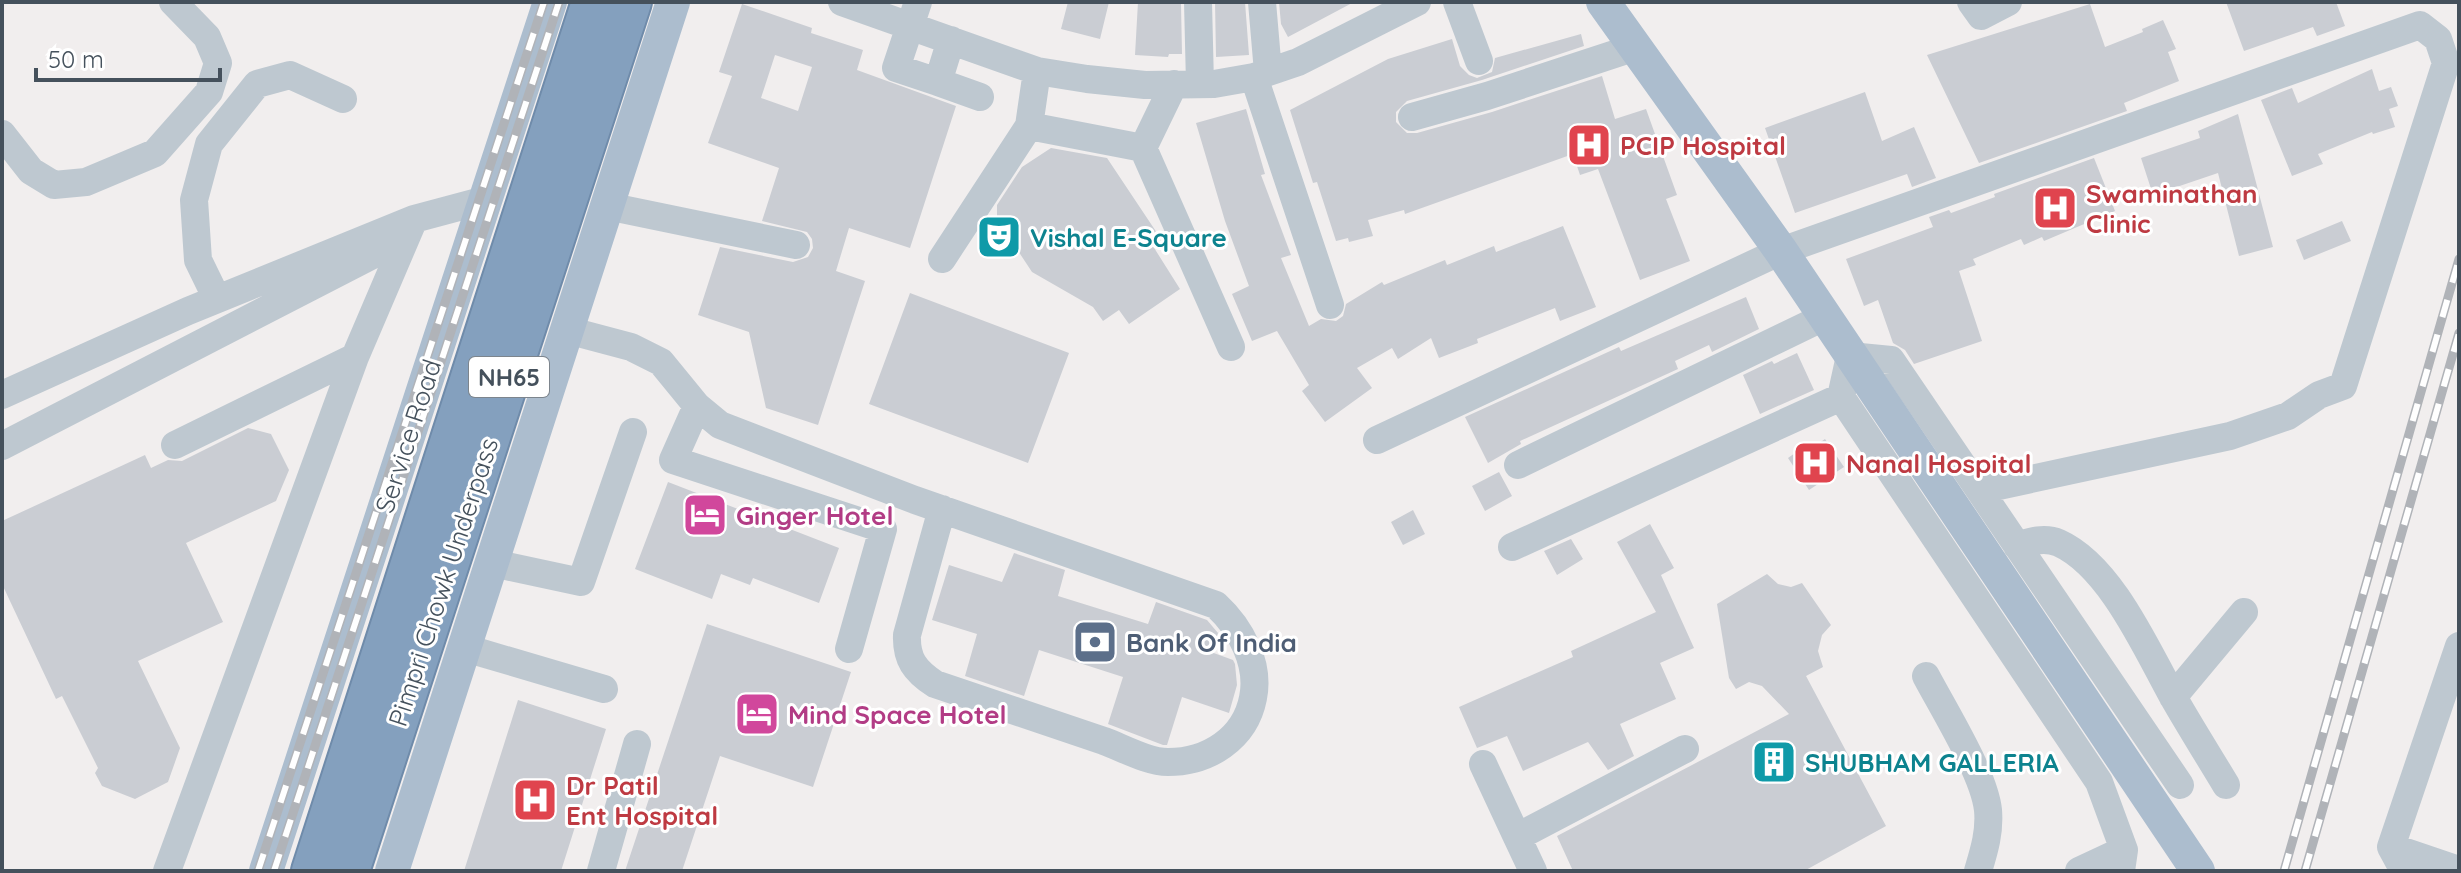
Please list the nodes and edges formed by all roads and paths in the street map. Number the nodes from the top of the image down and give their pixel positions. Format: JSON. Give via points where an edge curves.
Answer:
{"nodes":[{"id":1,"x":173,"y":2,"type":"edge"},
{"id":2,"x":550,"y":2,"type":"edge"},
{"id":3,"x":592,"y":2,"type":"edge"},
{"id":4,"x":631,"y":2,"type":"edge"},
{"id":5,"x":673,"y":2,"type":"edge"},
{"id":6,"x":842,"y":2,"type":"edge"},
{"id":7,"x":1198,"y":2,"type":"edge"},
{"id":8,"x":1262,"y":2,"type":"edge"},
{"id":9,"x":1417,"y":2,"type":"edge"},
{"id":10,"x":1457,"y":2,"type":"edge"},
{"id":11,"x":1603,"y":2,"type":"edge"},
{"id":12,"x":1971,"y":2,"type":"edge"},
{"id":13,"x":2008,"y":2,"type":"edge"},
{"id":14,"x":915,"y":14,"type":"edge"},
{"id":15,"x":951,"y":40,"type":"junction"},
{"id":16,"x":1636,"y":47,"type":"junction"},
{"id":17,"x":1479,"y":61,"type":"dead end"},
{"id":18,"x":1037,"y":71,"type":"junction"},
{"id":19,"x":1261,"y":74,"type":"junction"},
{"id":20,"x":938,"y":82,"type":"junction"},
{"id":21,"x":1187,"y":84,"type":"junction"},
{"id":22,"x":980,"y":97,"type":"dead end"},
{"id":23,"x":343,"y":99,"type":"dead end"},
{"id":24,"x":1412,"y":117,"type":"dead end"},
{"id":25,"x":1029,"y":126,"type":"junction"},
{"id":26,"x":2,"y":134,"type":"edge"},
{"id":27,"x":1143,"y":148,"type":"junction"},
{"id":28,"x":485,"y":200,"type":"junction"},
{"id":29,"x":607,"y":206,"type":"junction"},
{"id":30,"x":410,"y":228,"type":"junction"},
{"id":31,"x":796,"y":245,"type":"dead end"},
{"id":32,"x":1781,"y":251,"type":"junction"},
{"id":33,"x":942,"y":259,"type":"dead end"},
{"id":34,"x":217,"y":299,"type":"junction"},
{"id":35,"x":1330,"y":305,"type":"dead end"},
{"id":36,"x":1824,"y":317,"type":"junction"},
{"id":37,"x":567,"y":330,"type":"junction"},
{"id":38,"x":1231,"y":347,"type":"dead end"},
{"id":39,"x":1850,"y":356,"type":"junction"},
{"id":40,"x":355,"y":357,"type":"junction"},
{"id":41,"x":2,"y":395,"type":"edge"},
{"id":42,"x":1841,"y":397,"type":"junction"},
{"id":43,"x":697,"y":406,"type":"junction"},
{"id":44,"x":633,"y":432,"type":"dead end"},
{"id":45,"x":1377,"y":440,"type":"dead end"},
{"id":46,"x":175,"y":445,"type":"dead end"},
{"id":47,"x":2,"y":446,"type":"edge"},
{"id":48,"x":1518,"y":465,"type":"dead end"},
{"id":49,"x":1980,"y":490,"type":"junction"},
{"id":50,"x":942,"y":509,"type":"junction"},
{"id":51,"x":2017,"y":546,"type":"junction"},
{"id":52,"x":1512,"y":547,"type":"dead end"},
{"id":53,"x":492,"y":563,"type":"junction"},
{"id":54,"x":2244,"y":612,"type":"dead end"},
{"id":55,"x":2459,"y":646,"type":"edge"},
{"id":56,"x":465,"y":648,"type":"junction"},
{"id":57,"x":849,"y":649,"type":"dead end"},
{"id":58,"x":1926,"y":676,"type":"dead end"},
{"id":59,"x":604,"y":689,"type":"dead end"},
{"id":60,"x":2173,"y":697,"type":"junction"},
{"id":61,"x":637,"y":744,"type":"dead end"},
{"id":62,"x":371,"y":746,"type":"junction"},
{"id":63,"x":1685,"y":749,"type":"dead end"},
{"id":64,"x":1483,"y":764,"type":"dead end"},
{"id":65,"x":2180,"y":785,"type":"dead end"},
{"id":66,"x":2226,"y":785,"type":"dead end"},
{"id":67,"x":1517,"y":837,"type":"junction"},
{"id":68,"x":2397,"y":859,"type":"edge"},
{"id":69,"x":2122,"y":860,"type":"edge"},
{"id":70,"x":2459,"y":870,"type":"edge"},
{"id":71,"x":167,"y":871,"type":"edge"},
{"id":72,"x":266,"y":871,"type":"edge"},
{"id":73,"x":312,"y":871,"type":"edge"},
{"id":74,"x":349,"y":871,"type":"edge"},
{"id":75,"x":392,"y":871,"type":"edge"},
{"id":76,"x":601,"y":871,"type":"edge"},
{"id":77,"x":1533,"y":871,"type":"edge"},
{"id":78,"x":1978,"y":871,"type":"edge"},
{"id":79,"x":2079,"y":871,"type":"edge"},
{"id":80,"x":2198,"y":871,"type":"edge"}],
"edges":[{"from":1,"to":26,"type":"street","via":[[207,37],[218,63],[209,92],[155,153],[86,182],[54,185],[31,171]]},
{"from":2,"to":28,"type":"main road","name":"Service Road"},
{"from":3,"to":62,"type":"highway","name":"Pimpri Chowk Underpass","number":"NH65"},
{"from":4,"to":62,"type":"highway","name":"Pimpri Chowk Underpass","number":"NH65"},
{"from":5,"to":29,"type":"main road"},
{"from":6,"to":14,"type":"street"},
{"from":7,"to":21,"type":"street"},
{"from":8,"to":19,"type":"street"},
{"from":9,"to":19,"type":"street","via":[[1298,62]]},
{"from":10,"to":17,"type":"street"},
{"from":11,"to":16,"type":"main road"},
{"from":12,"to":13,"type":"street","via":[[1981,16]]},
{"from":14,"to":15,"type":"street"},
{"from":14,"to":20,"type":"street","via":[[896,68]]},
{"from":15,"to":18,"type":"street"},
{"from":15,"to":20,"type":"street"},
{"from":16,"to":24,"type":"street"},
{"from":16,"to":32,"type":"main road"},
{"from":18,"to":21,"type":"street","via":[[1145,85]]},
{"from":18,"to":25,"type":"street"},
{"from":19,"to":21,"type":"street"},
{"from":19,"to":35,"type":"street"},
{"from":20,"to":22,"type":"street"},
{"from":21,"to":27,"type":"street"},
{"from":23,"to":34,"type":"street","via":[[290,75],[257,84],[209,144],[194,200],[198,260]]},
{"from":25,"to":27,"type":"street"},
{"from":25,"to":33,"type":"street"},
{"from":27,"to":38,"type":"street"},
{"from":28,"to":30,"type":"street"},
{"from":28,"to":72,"type":"main road","name":"Service Road"},
{"from":29,"to":31,"type":"street"},
{"from":29,"to":37,"type":"main road"},
{"from":30,"to":34,"type":"street"},
{"from":30,"to":40,"type":"street"},
{"from":30,"to":47,"type":"street"},
{"from":32,"to":36,"type":"main road"},
{"from":32,"to":45,"type":"street"},
{"from":32,"to":49,"type":"street","via":[[2420,25],[2438,39],[2446,63],[2343,386],[2288,416],[2230,436]]},
{"from":34,"to":41,"type":"street"},
{"from":36,"to":39,"type":"main road"},
{"from":36,"to":48,"type":"street"},
{"from":37,"to":43,"type":"street","via":[[648,353]]},
{"from":37,"to":53,"type":"main road"},
{"from":39,"to":42,"type":"street"},
{"from":39,"to":49,"type":"street","via":[[1891,360]]},
{"from":39,"to":80,"type":"main road"},
{"from":40,"to":46,"type":"street"},
{"from":40,"to":71,"type":"street"},
{"from":42,"to":52,"type":"street"},
{"from":42,"to":69,"type":"street","via":[[2099,782]]},
{"from":43,"to":50,"type":"street","via":[[720,425]]},
{"from":43,"to":57,"type":"street","via":[[673,460],[883,529]]},
{"from":44,"to":53,"type":"street","via":[[579,590]]},
{"from":49,"to":51,"type":"street"},
{"from":50,"to":50,"type":"street","via":[[907,635],[911,663],[922,675],[935,684],[1164,762],[1204,756],[1242,727],[1256,684],[1252,663],[1234,624],[1216,605]]},
{"from":51,"to":60,"type":"street","via":[[2036,539],[2058,543],[2086,561],[2123,606]]},
{"from":51,"to":65,"type":"street"},
{"from":53,"to":56,"type":"main road"},
{"from":54,"to":60,"type":"street"},
{"from":55,"to":68,"type":"street"},
{"from":56,"to":59,"type":"street"},
{"from":56,"to":75,"type":"main road"},
{"from":58,"to":78,"type":"street","via":[[1982,783],[1987,840]]},
{"from":60,"to":66,"type":"street"},
{"from":61,"to":76,"type":"street"},
{"from":62,"to":73,"type":"highway","number":"NH65"},
{"from":62,"to":74,"type":"highway","number":"NH65"},
{"from":63,"to":67,"type":"street"},
{"from":64,"to":67,"type":"street"},
{"from":67,"to":77,"type":"street"},
{"from":68,"to":70,"type":"street"},
{"from":69,"to":79,"type":"street"}]}
